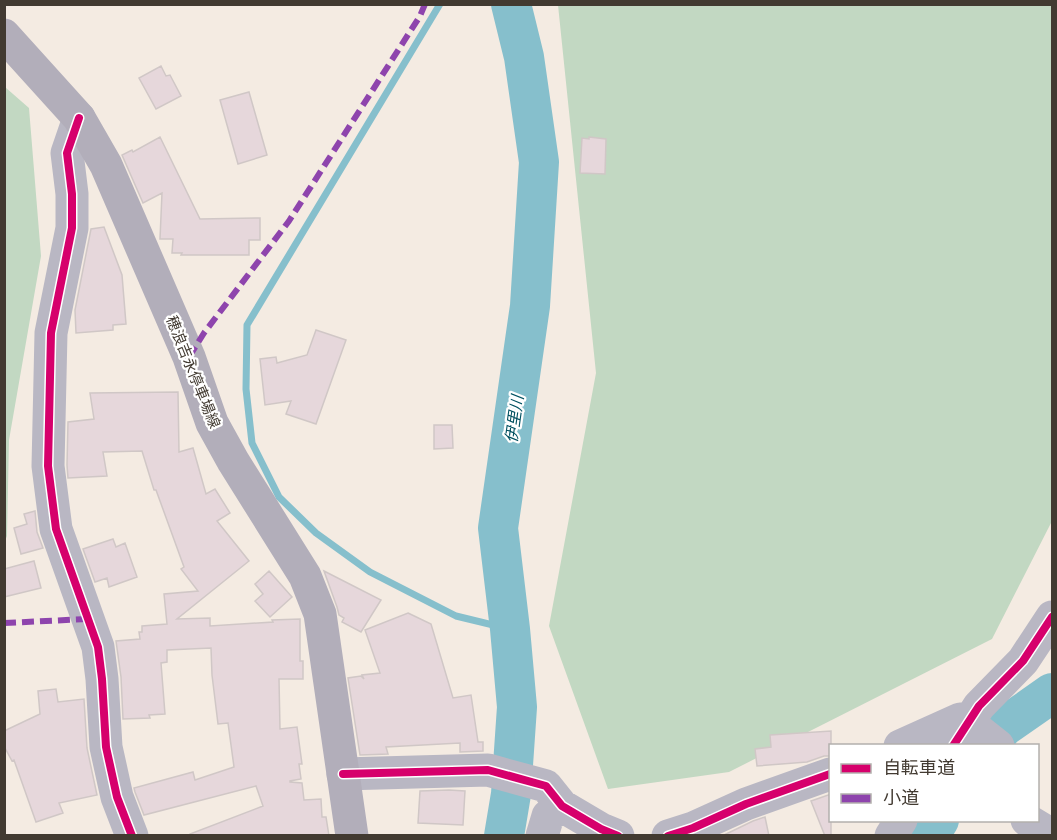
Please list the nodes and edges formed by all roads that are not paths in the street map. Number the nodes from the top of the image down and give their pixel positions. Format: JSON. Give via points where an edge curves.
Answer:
{"nodes":[{"id":1,"x":4,"y":35,"type":"edge"},
{"id":2,"x":79,"y":118,"type":"junction"},
{"id":3,"x":1053,"y":617,"type":"edge"},
{"id":4,"x":1038,"y":657,"type":"edge"},
{"id":5,"x":964,"y":731,"type":"edge"},
{"id":6,"x":904,"y":744,"type":"edge"},
{"id":7,"x":993,"y":744,"type":"edge"},
{"id":8,"x":343,"y":774,"type":"junction"},
{"id":9,"x":829,"y":775,"type":"edge"},
{"id":10,"x":554,"y":796,"type":"junction"},
{"id":11,"x":900,"y":822,"type":"edge"},
{"id":12,"x":1030,"y":822,"type":"edge"},
{"id":13,"x":1053,"y":835,"type":"edge"},
{"id":14,"x":132,"y":836,"type":"edge"},
{"id":15,"x":352,"y":836,"type":"edge"},
{"id":16,"x":542,"y":836,"type":"edge"},
{"id":17,"x":618,"y":836,"type":"edge"},
{"id":18,"x":668,"y":836,"type":"edge"},
{"id":19,"x":891,"y":836,"type":"edge"}],
"edges":[{"from":1,"to":2,"type":"main road","name":"穂浪吉永停車場線"},
{"from":2,"to":8,"type":"main road","name":"穂浪吉永停車場線","via":[[106,165],[189,357],[212,423],[305,576],[320,614]]},
{"from":2,"to":14,"type":"street","via":[[67,153],[72,228],[51,333],[48,466],[57,529],[98,647],[106,747],[117,797]]},
{"from":3,"to":4,"type":"street"},
{"from":4,"to":5,"type":"street","via":[[979,706]]},
{"from":5,"to":6,"type":"street","via":[[960,719]]},
{"from":5,"to":7,"type":"street"},
{"from":8,"to":10,"type":"street","via":[[488,770]]},
{"from":8,"to":15,"type":"main road","name":"穂浪吉永停車場線"},
{"from":9,"to":18,"type":"street"},
{"from":10,"to":16,"type":"street"},
{"from":10,"to":17,"type":"street","via":[[601,830]]},
{"from":11,"to":19,"type":"street"},
{"from":12,"to":13,"type":"street"}]}
